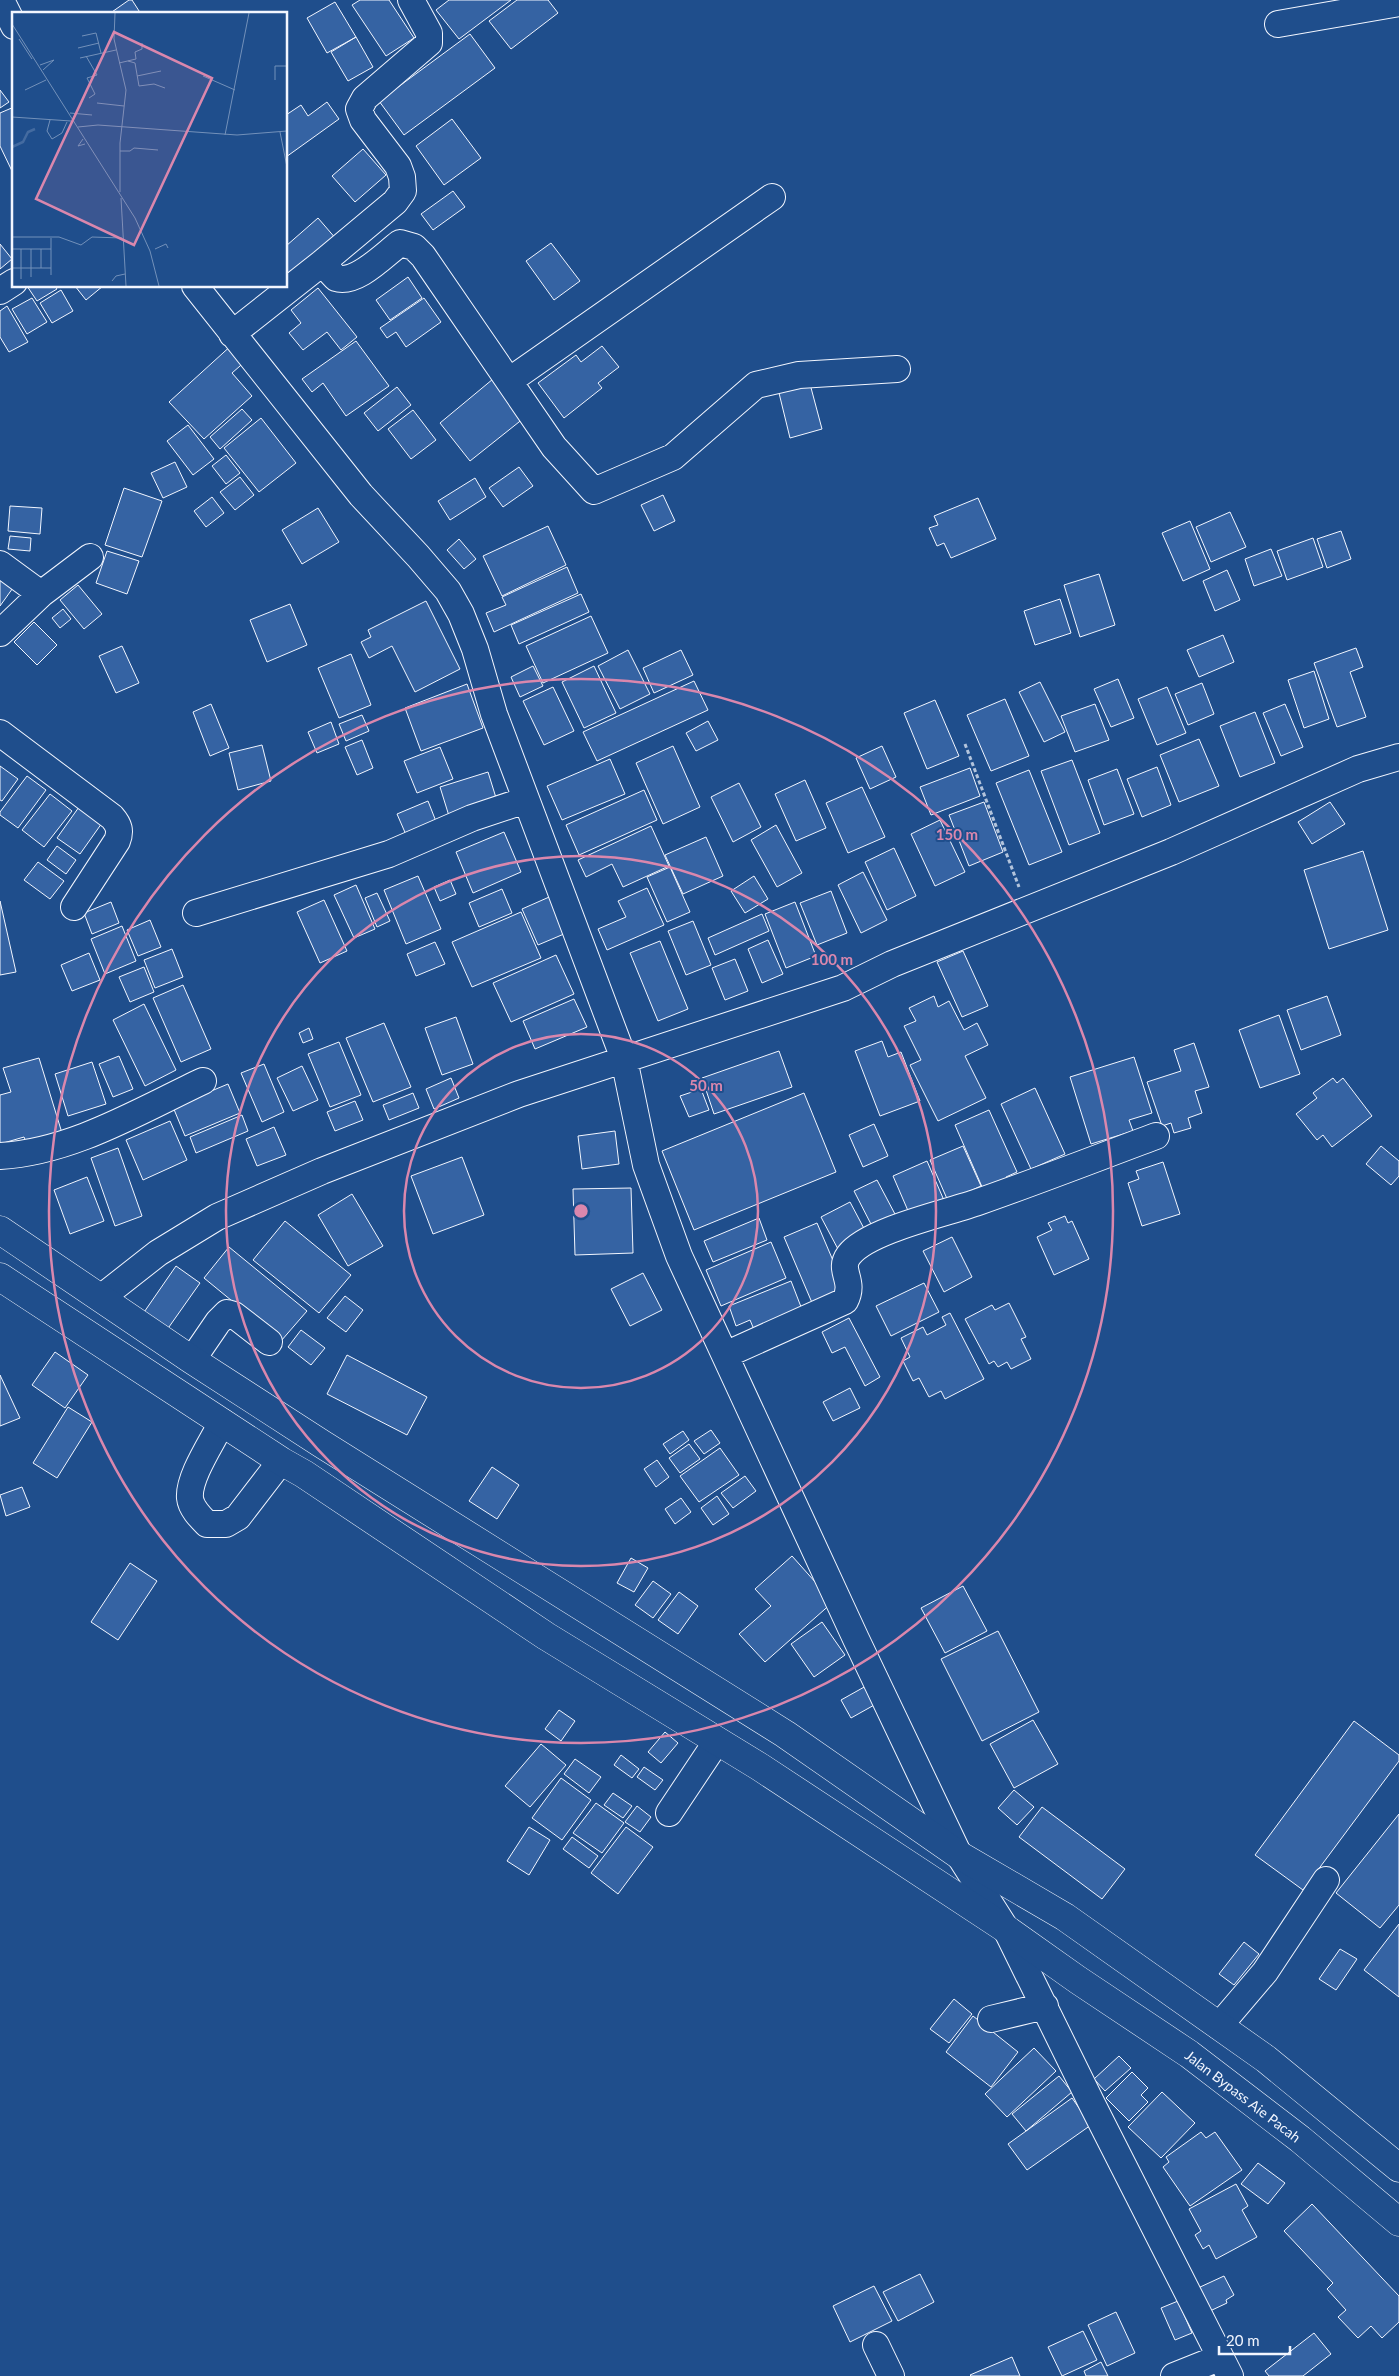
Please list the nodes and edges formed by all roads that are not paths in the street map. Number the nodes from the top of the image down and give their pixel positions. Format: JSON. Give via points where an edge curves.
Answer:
{"nodes":[{"id":1,"x":411,"y":0,"type":"edge"},
{"id":2,"x":1399,"y":3,"type":"edge"},
{"id":3,"x":1278,"y":24,"type":"dead end"},
{"id":4,"x":772,"y":197,"type":"dead end"},
{"id":5,"x":322,"y":263,"type":"junction"},
{"id":6,"x":12,"y":283,"type":"edge"},
{"id":7,"x":197,"y":288,"type":"edge"},
{"id":8,"x":0,"y":291,"type":"edge"},
{"id":9,"x":232,"y":334,"type":"junction"},
{"id":10,"x":897,"y":369,"type":"dead end"},
{"id":11,"x":509,"y":381,"type":"junction"},
{"id":12,"x":90,"y":557,"type":"dead end"},
{"id":13,"x":0,"y":564,"type":"edge"},
{"id":14,"x":41,"y":594,"type":"junction"},
{"id":15,"x":0,"y":633,"type":"edge"},
{"id":16,"x":0,"y":733,"type":"edge"},
{"id":17,"x":1399,"y":757,"type":"edge"},
{"id":18,"x":526,"y":800,"type":"junction"},
{"id":19,"x":74,"y":907,"type":"dead end"},
{"id":20,"x":196,"y":913,"type":"dead end"},
{"id":21,"x":624,"y":1059,"type":"junction"},
{"id":22,"x":203,"y":1081,"type":"dead end"},
{"id":23,"x":1156,"y":1136,"type":"dead end"},
{"id":24,"x":0,"y":1156,"type":"edge"},
{"id":25,"x":0,"y":1230,"type":"edge"},
{"id":26,"x":0,"y":1277,"type":"edge"},
{"id":27,"x":102,"y":1298,"type":"junction"},
{"id":28,"x":269,"y":1342,"type":"dead end"},
{"id":29,"x":724,"y":1355,"type":"junction"},
{"id":30,"x":192,"y":1360,"type":"junction"},
{"id":31,"x":222,"y":1422,"type":"junction"},
{"id":32,"x":280,"y":1461,"type":"junction"},
{"id":33,"x":717,"y":1741,"type":"junction"},
{"id":34,"x":669,"y":1813,"type":"dead end"},
{"id":35,"x":959,"y":1855,"type":"junction"},
{"id":36,"x":1326,"y":1880,"type":"dead end"},
{"id":37,"x":1006,"y":1929,"type":"junction"},
{"id":38,"x":1045,"y":2006,"type":"junction"},
{"id":39,"x":991,"y":2019,"type":"dead end"},
{"id":40,"x":1219,"y":2026,"type":"junction"},
{"id":41,"x":1399,"y":2168,"type":"edge"},
{"id":42,"x":1399,"y":2222,"type":"edge"},
{"id":43,"x":876,"y":2345,"type":"dead end"},
{"id":44,"x":1224,"y":2367,"type":"edge"},
{"id":45,"x":891,"y":2376,"type":"edge"},
{"id":46,"x":1174,"y":2376,"type":"edge"}],
"edges":[{"from":1,"to":5,"type":"street","via":[[429,33],[429,42],[365,98],[359,109],[362,120],[398,166],[403,191]]},
{"from":2,"to":3,"type":"street"},
{"from":4,"to":11,"type":"street"},
{"from":5,"to":9,"type":"street"},
{"from":5,"to":11,"type":"street","via":[[336,278],[349,280],[400,243],[414,247]]},
{"from":6,"to":8,"type":"street"},
{"from":7,"to":9,"type":"street"},
{"from":9,"to":18,"type":"street","via":[[361,495],[448,591],[475,649],[494,714]]},
{"from":10,"to":11,"type":"street","via":[[799,375],[756,385],[673,457],[594,491],[554,447]]},
{"from":12,"to":14,"type":"street"},
{"from":13,"to":14,"type":"street"},
{"from":14,"to":15,"type":"street"},
{"from":16,"to":19,"type":"street","via":[[112,817],[119,828],[117,841]]},
{"from":17,"to":21,"type":"street","via":[[1358,769],[1171,852],[892,964],[844,988]]},
{"from":18,"to":20,"type":"street","via":[[472,818],[388,854]]},
{"from":18,"to":21,"type":"street"},
{"from":21,"to":27,"type":"street","via":[[519,1094],[322,1171],[217,1217],[158,1253]]},
{"from":21,"to":29,"type":"street","via":[[646,1165],[663,1216]]},
{"from":22,"to":24,"type":"street","via":[[88,1134],[24,1155]]},
{"from":23,"to":29,"type":"street","via":[[863,1243],[846,1261],[844,1269],[850,1286],[845,1301]]},
{"from":25,"to":27,"type":"highway"},
{"from":26,"to":31,"type":"highway","name":"Jalan Bypass Aie Pacah"},
{"from":27,"to":30,"type":"highway"},
{"from":28,"to":30,"type":"street","via":[[227,1313]]},
{"from":29,"to":35,"type":"street"},
{"from":30,"to":35,"type":"highway","via":[[785,1734]]},
{"from":31,"to":32,"type":"highway","name":"Jalan Bypass Aie Pacah"},
{"from":31,"to":32,"type":"street","via":[[190,1485],[190,1499],[195,1512],[207,1524],[226,1524],[238,1517]]},
{"from":32,"to":33,"type":"highway","name":"Jalan Bypass Aie Pacah","via":[[546,1636]]},
{"from":33,"to":34,"type":"street"},
{"from":33,"to":37,"type":"highway","name":"Jalan Bypass Aie Pacah"},
{"from":35,"to":37,"type":"street"},
{"from":35,"to":40,"type":"highway","via":[[1065,1917]]},
{"from":36,"to":40,"type":"street","via":[[1265,1972]]},
{"from":37,"to":38,"type":"street"},
{"from":37,"to":42,"type":"highway","name":"Jalan Bypass Aie Pacah","via":[[1211,2071],[1300,2139]]},
{"from":38,"to":39,"type":"street"},
{"from":38,"to":44,"type":"street"},
{"from":40,"to":41,"type":"highway","via":[[1309,2092]]},
{"from":43,"to":45,"type":"street"},
{"from":44,"to":46,"type":"street"}]}
